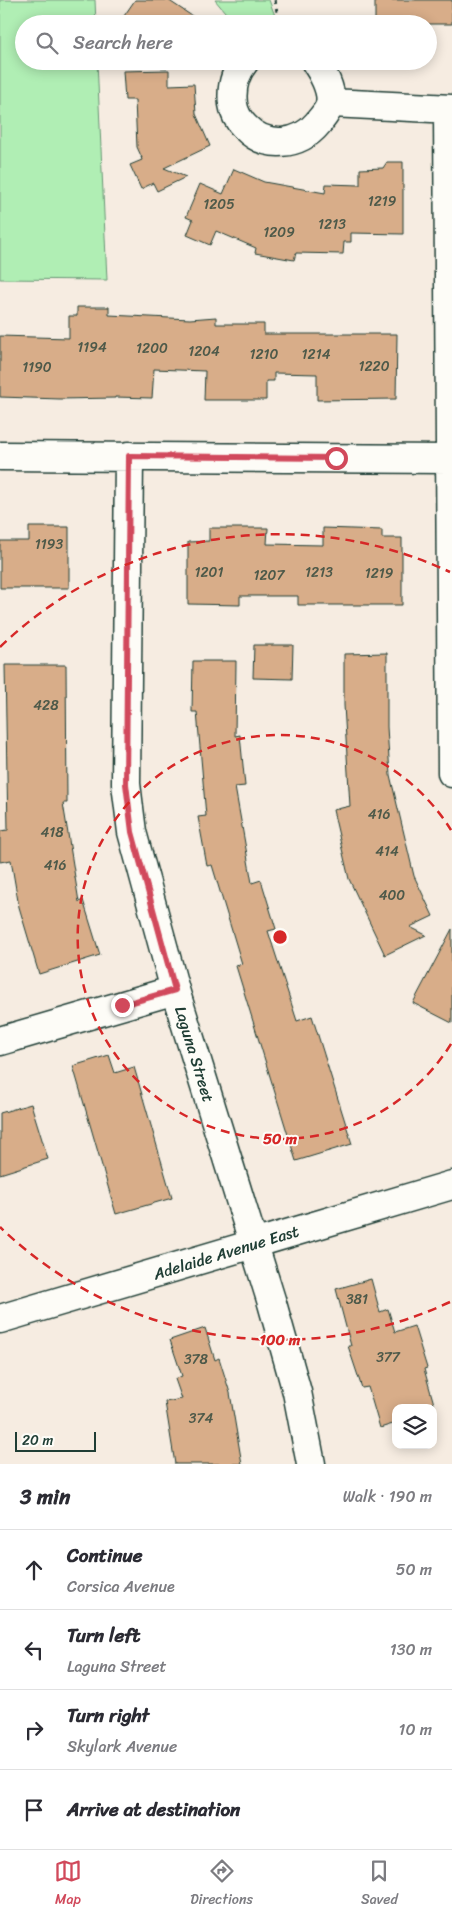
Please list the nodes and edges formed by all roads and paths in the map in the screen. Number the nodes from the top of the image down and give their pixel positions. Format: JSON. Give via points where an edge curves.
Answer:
{"nodes":[{"id":1,"x":275,"y":0,"type":"edge"},
{"id":2,"x":278,"y":15,"type":"edge"},
{"id":3,"x":240,"y":70,"type":"edge"},
{"id":4,"x":322,"y":70,"type":"edge"},
{"id":5,"x":330,"y":103,"type":"junction"},
{"id":6,"x":450,"y":109,"type":"edge"},
{"id":7,"x":0,"y":456,"type":"edge"},
{"id":8,"x":129,"y":456,"type":"junction"},
{"id":9,"x":449,"y":458,"type":"junction"},
{"id":10,"x":452,"y":772,"type":"edge"},
{"id":11,"x":175,"y":990,"type":"junction"},
{"id":12,"x":0,"y":1041,"type":"edge"},
{"id":13,"x":452,"y":1185,"type":"edge"},
{"id":14,"x":254,"y":1244,"type":"junction"},
{"id":15,"x":0,"y":1319,"type":"edge"},
{"id":16,"x":311,"y":1464,"type":"edge"}],
"edges":[{"from":1,"to":2,"type":"path"},
{"from":3,"to":5,"type":"street","via":[[232,91],[233,106],[240,121],[265,141],[282,143],[312,131]]},
{"from":4,"to":5,"type":"street"},
{"from":5,"to":6,"type":"street"},
{"from":6,"to":9,"type":"street"},
{"from":7,"to":8,"type":"street"},
{"from":8,"to":9,"type":"street"},
{"from":8,"to":11,"type":"street","name":"Laguna Street","via":[[126,784],[132,832]]},
{"from":9,"to":10,"type":"street"},
{"from":11,"to":12,"type":"street"},
{"from":11,"to":14,"type":"street","name":"Laguna Street"},
{"from":13,"to":14,"type":"street","name":"Adelaide Avenue East"},
{"from":14,"to":15,"type":"street","name":"Adelaide Avenue East"},
{"from":14,"to":16,"type":"street","name":"Laguna Street","via":[[297,1392]]}]}
